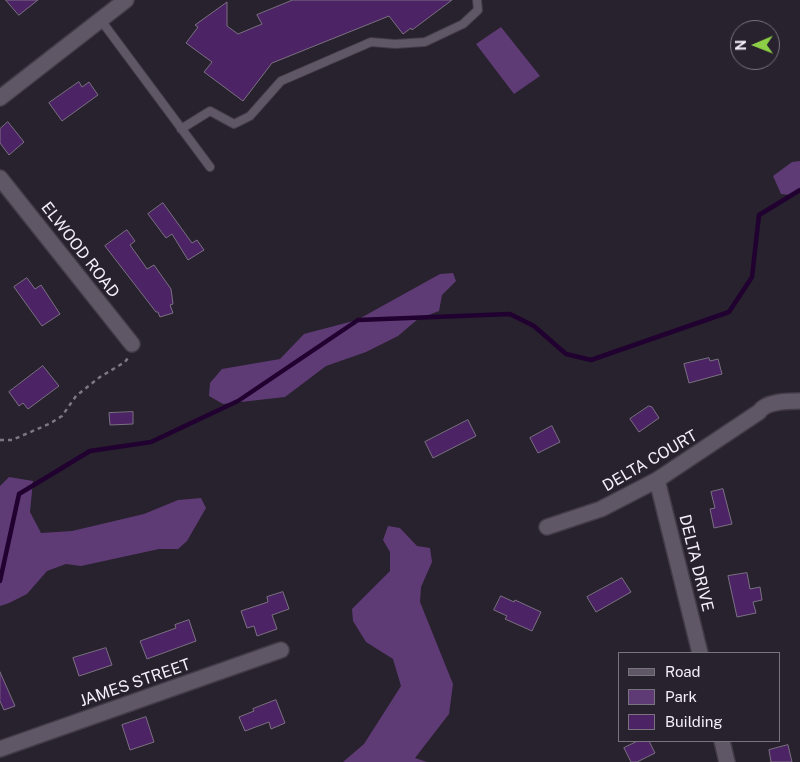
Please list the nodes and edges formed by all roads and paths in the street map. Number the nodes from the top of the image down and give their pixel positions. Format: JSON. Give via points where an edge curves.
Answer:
{"nodes":[{"id":1,"x":126,"y":0,"type":"edge"},
{"id":2,"x":477,"y":0,"type":"edge"},
{"id":3,"x":100,"y":19,"type":"junction"},
{"id":4,"x":0,"y":98,"type":"edge"},
{"id":5,"x":181,"y":129,"type":"junction"},
{"id":6,"x":210,"y":167,"type":"dead end"},
{"id":7,"x":0,"y":178,"type":"edge"},
{"id":8,"x":132,"y":344,"type":"joint"},
{"id":9,"x":800,"y":401,"type":"edge"},
{"id":10,"x":0,"y":440,"type":"edge"},
{"id":11,"x":657,"y":480,"type":"junction"},
{"id":12,"x":547,"y":527,"type":"dead end"},
{"id":13,"x":281,"y":650,"type":"dead end"},
{"id":14,"x":700,"y":652,"type":"edge"},
{"id":15,"x":722,"y":742,"type":"edge"},
{"id":16,"x":0,"y":748,"type":"edge"},
{"id":17,"x":727,"y":762,"type":"edge"}],
"edges":[{"from":1,"to":3,"type":"street"},
{"from":2,"to":5,"type":"lane","via":[[478,10],[463,24],[425,42],[371,42],[281,82],[250,116],[234,124],[210,111]]},
{"from":3,"to":4,"type":"street"},
{"from":3,"to":5,"type":"lane"},
{"from":5,"to":6,"type":"lane"},
{"from":7,"to":8,"type":"street","name":"ELWOOD ROAD"},
{"from":8,"to":10,"type":"path","via":[[125,362],[76,396],[62,416],[12,440]]},
{"from":9,"to":11,"type":"street","name":"DELTA COURT","via":[[776,403],[762,409]]},
{"from":11,"to":12,"type":"street","name":"DELTA COURT","via":[[601,509]]},
{"from":11,"to":14,"type":"street","name":"DELTA DRIVE"},
{"from":13,"to":16,"type":"street","name":"JAMES STREET"},
{"from":15,"to":17,"type":"street"}]}
